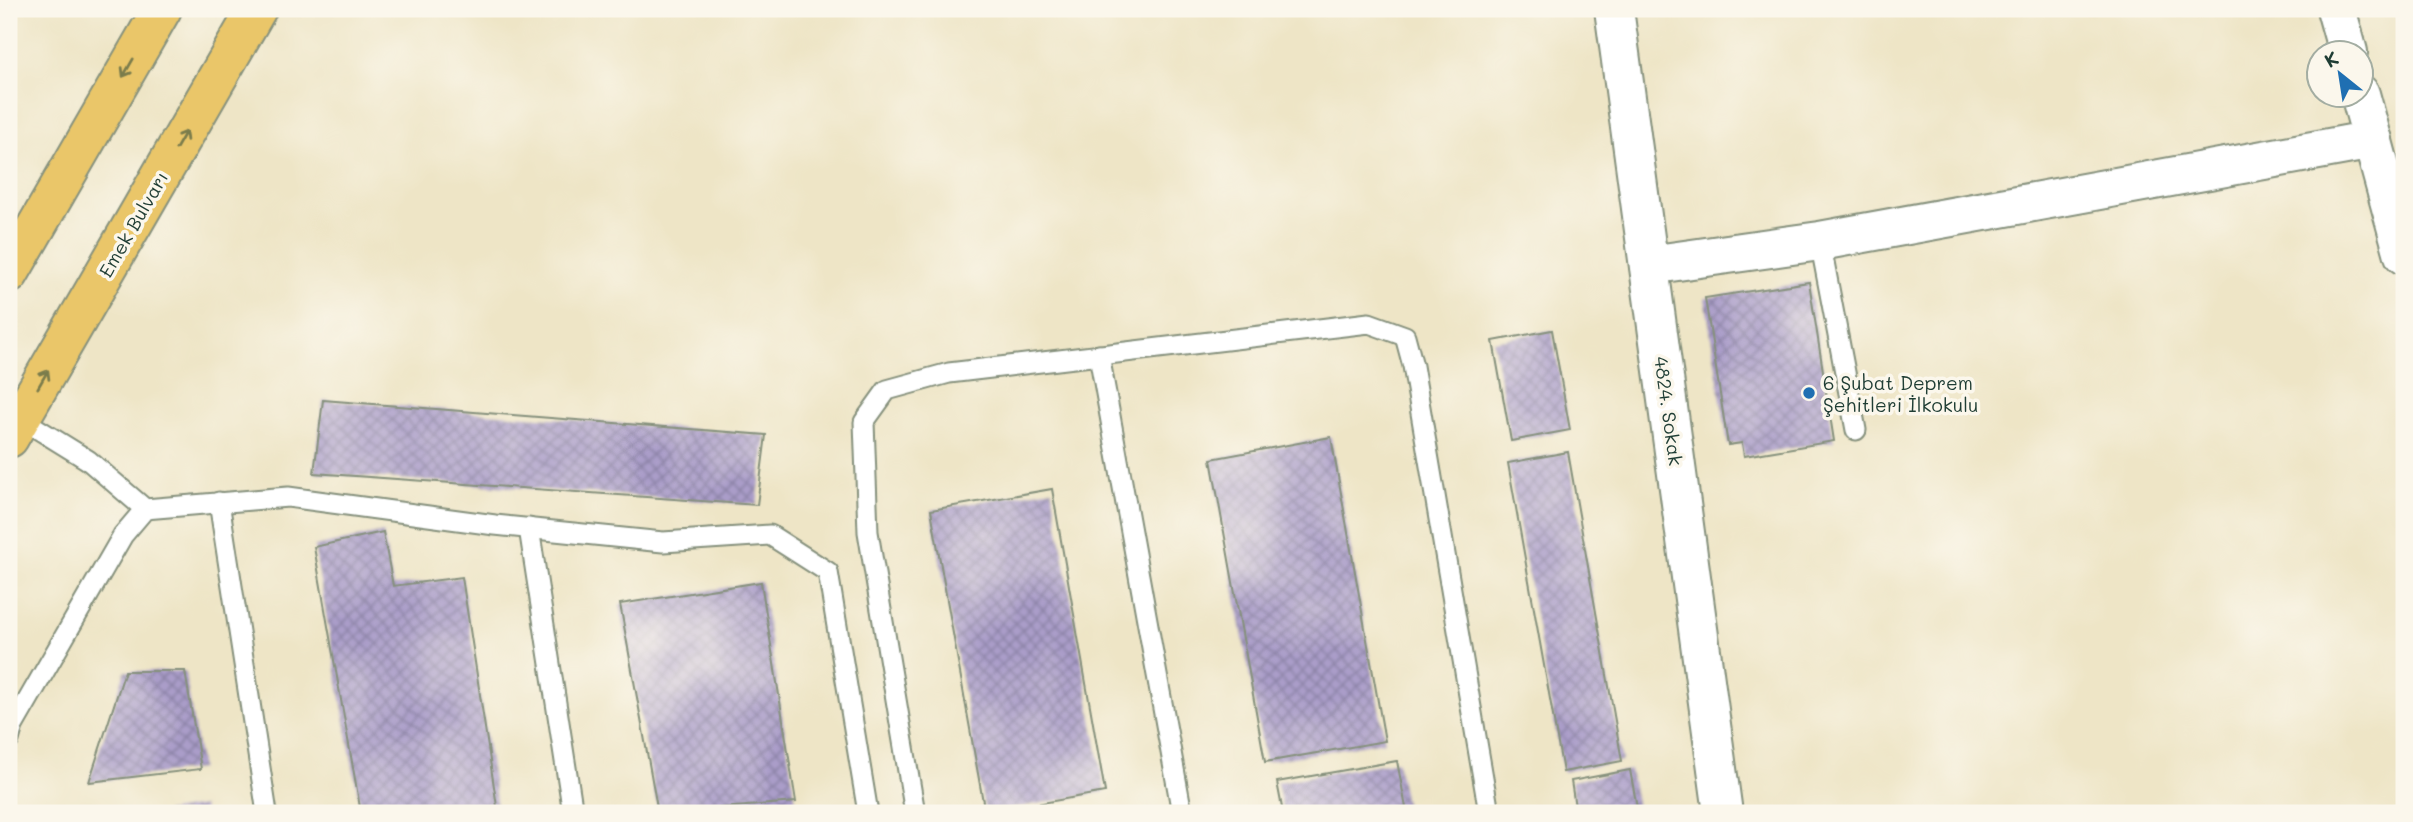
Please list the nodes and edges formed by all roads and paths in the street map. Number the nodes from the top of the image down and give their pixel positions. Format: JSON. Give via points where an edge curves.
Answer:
{"nodes":[{"id":1,"x":162,"y":9,"type":"edge"},
{"id":2,"x":257,"y":9,"type":"edge"},
{"id":3,"x":1614,"y":9,"type":"edge"},
{"id":4,"x":2336,"y":9,"type":"edge"},
{"id":5,"x":2344,"y":38,"type":"edge"},
{"id":6,"x":2364,"y":108,"type":"edge"},
{"id":7,"x":2372,"y":140,"type":"junction"},
{"id":8,"x":1820,"y":241,"type":"junction"},
{"id":9,"x":2404,"y":255,"type":"edge"},
{"id":10,"x":1649,"y":265,"type":"junction"},
{"id":11,"x":9,"y":274,"type":"edge"},
{"id":12,"x":1099,"y":355,"type":"junction"},
{"id":13,"x":15,"y":428,"type":"edge"},
{"id":14,"x":1856,"y":430,"type":"dead end"},
{"id":15,"x":219,"y":502,"type":"junction"},
{"id":16,"x":145,"y":509,"type":"junction"},
{"id":17,"x":529,"y":528,"type":"junction"},
{"id":18,"x":9,"y":740,"type":"edge"},
{"id":19,"x":267,"y":813,"type":"edge"},
{"id":20,"x":573,"y":813,"type":"edge"},
{"id":21,"x":868,"y":813,"type":"edge"},
{"id":22,"x":915,"y":813,"type":"edge"},
{"id":23,"x":1182,"y":813,"type":"edge"},
{"id":24,"x":1489,"y":813,"type":"edge"},
{"id":25,"x":1723,"y":813,"type":"edge"}],
"edges":[{"from":1,"to":11,"type":"highway","one_way":true},
{"from":13,"to":2,"type":"highway","name":"Emek Bulvarı","one_way":true},
{"from":3,"to":10,"type":"street","name":"4824. Sokak"},
{"from":4,"to":5,"type":"street"},
{"from":6,"to":7,"type":"street"},
{"from":7,"to":8,"type":"street"},
{"from":7,"to":9,"type":"street"},
{"from":8,"to":10,"type":"street"},
{"from":8,"to":14,"type":"lane"},
{"from":10,"to":25,"type":"street","name":"4824. Sokak"},
{"from":12,"to":22,"type":"lane","via":[[949,373],[887,390],[864,422],[868,531]]},
{"from":12,"to":23,"type":"lane"},
{"from":12,"to":24,"type":"lane","via":[[1369,323],[1405,336]]},
{"from":13,"to":16,"type":"lane","via":[[88,460]]},
{"from":15,"to":16,"type":"lane"},
{"from":15,"to":17,"type":"lane","via":[[288,497]]},
{"from":15,"to":19,"type":"lane"},
{"from":16,"to":18,"type":"lane","via":[[124,535]]},
{"from":17,"to":20,"type":"lane"},
{"from":17,"to":21,"type":"lane","via":[[663,542],[770,535],[828,572]]}]}
